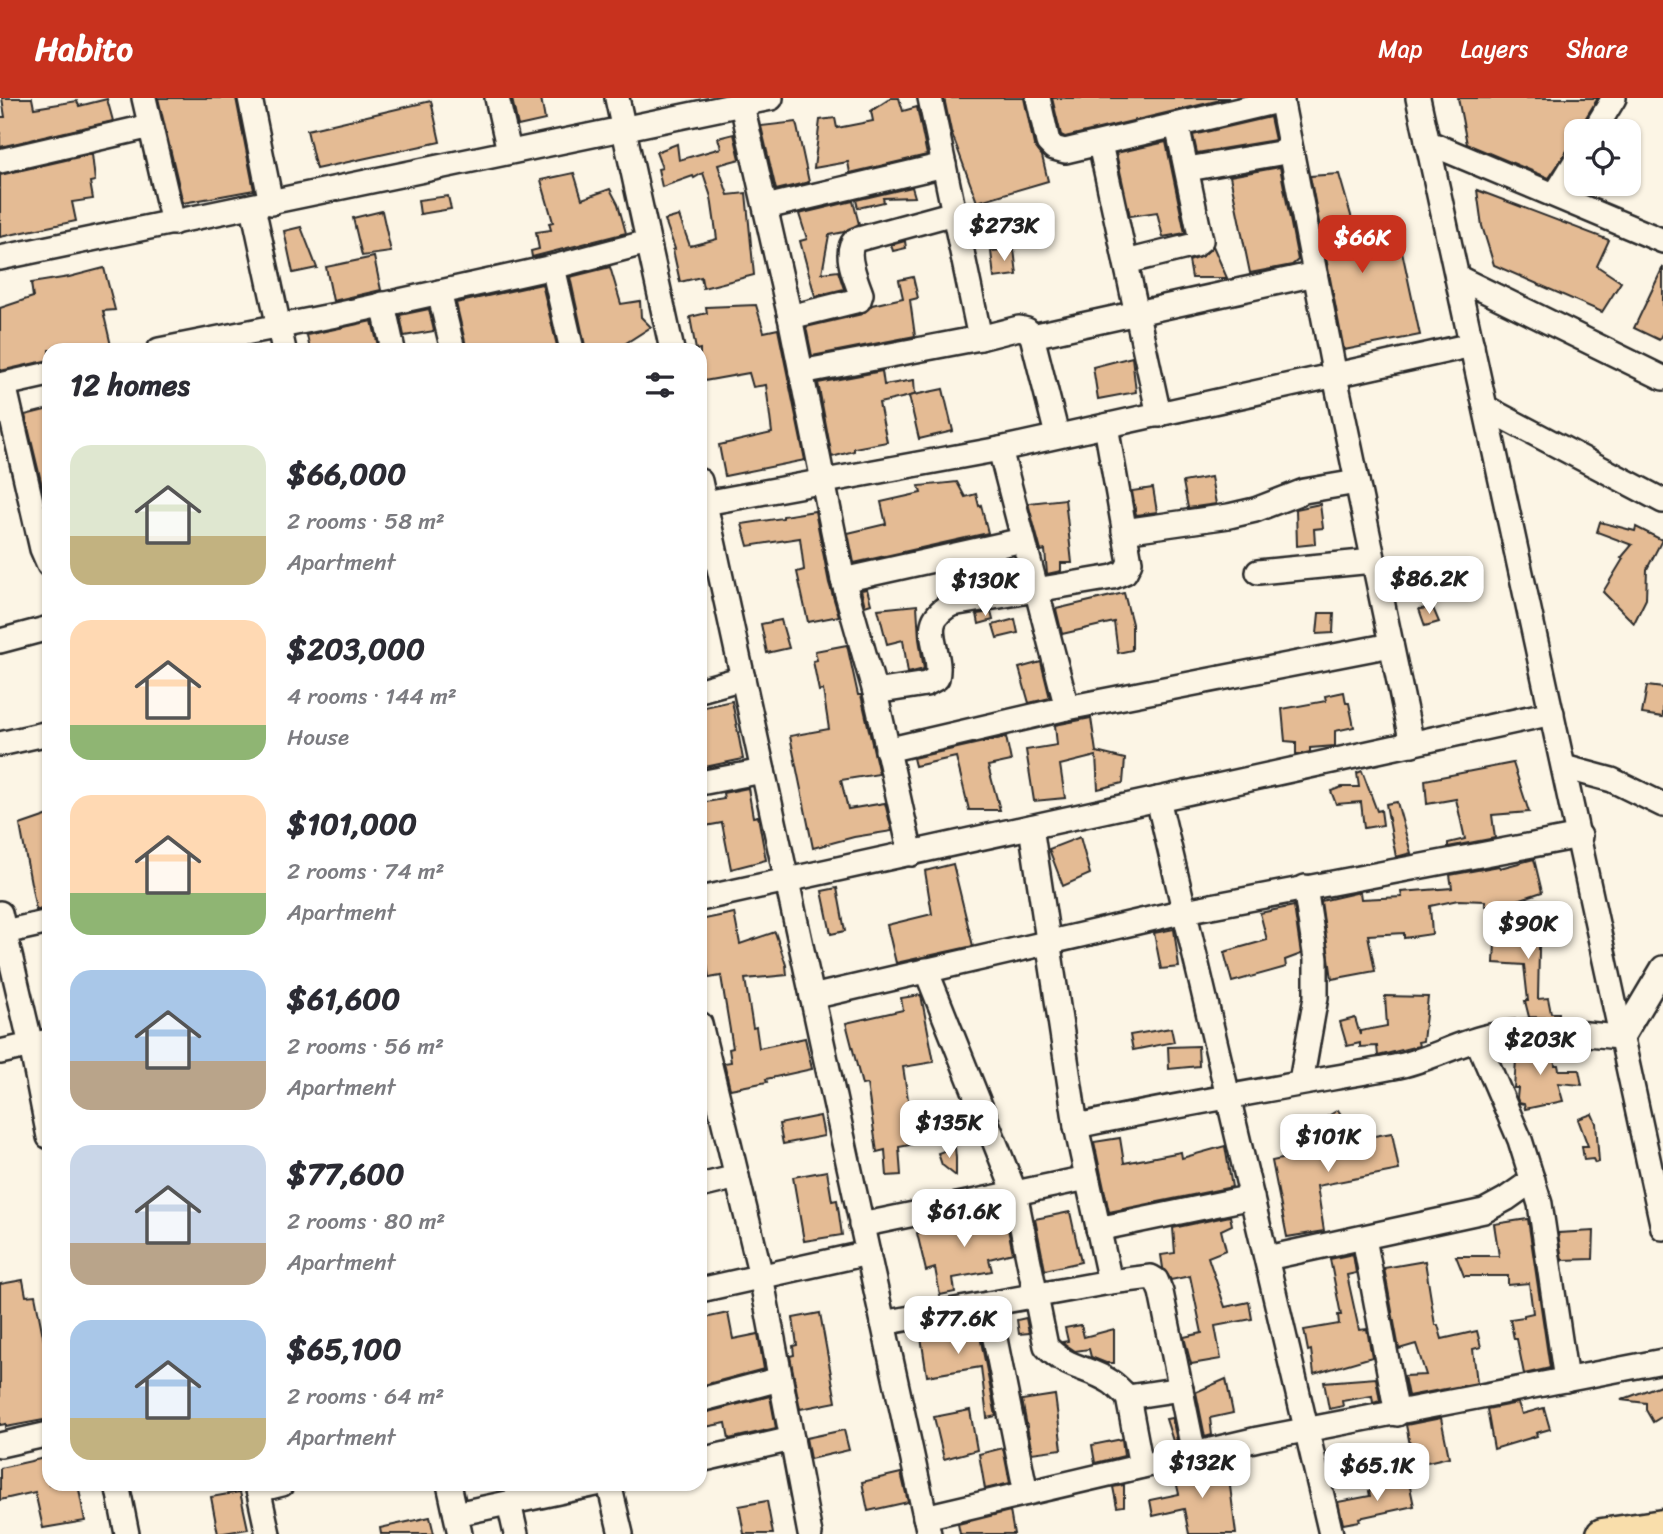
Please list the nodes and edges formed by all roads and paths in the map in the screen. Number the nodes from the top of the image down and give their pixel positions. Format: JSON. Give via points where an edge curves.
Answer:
{"nodes":[{"id":1,"x":145,"y":98,"type":"edge"},
{"id":2,"x":250,"y":98,"type":"edge"},
{"id":3,"x":497,"y":98,"type":"edge"},
{"id":4,"x":617,"y":98,"type":"edge"},
{"id":5,"x":771,"y":98,"type":"edge"},
{"id":6,"x":930,"y":98,"type":"edge"},
{"id":7,"x":1038,"y":98,"type":"edge"},
{"id":8,"x":1418,"y":98,"type":"edge"},
{"id":9,"x":1614,"y":98,"type":"edge"},
{"id":10,"x":1281,"y":99,"type":"edge"},
{"id":11,"x":742,"y":105,"type":"junction"},
{"id":12,"x":1601,"y":119,"type":"edge"},
{"id":13,"x":1177,"y":125,"type":"junction"},
{"id":14,"x":151,"y":126,"type":"junction"},
{"id":15,"x":624,"y":128,"type":"junction"},
{"id":16,"x":1427,"y":142,"type":"junction"},
{"id":17,"x":1100,"y":144,"type":"junction"},
{"id":18,"x":1291,"y":150,"type":"junction"},
{"id":19,"x":509,"y":151,"type":"junction"},
{"id":20,"x":0,"y":161,"type":"edge"},
{"id":21,"x":944,"y":165,"type":"junction"},
{"id":22,"x":1188,"y":169,"type":"junction"},
{"id":23,"x":1564,"y":180,"type":"edge"},
{"id":24,"x":1555,"y":195,"type":"junction"},
{"id":25,"x":262,"y":205,"type":"junction"},
{"id":26,"x":766,"y":207,"type":"junction"},
{"id":27,"x":954,"y":214,"type":"junction"},
{"id":28,"x":173,"y":223,"type":"junction"},
{"id":29,"x":1663,"y":241,"type":"edge"},
{"id":30,"x":648,"y":242,"type":"junction"},
{"id":31,"x":0,"y":258,"type":"edge"},
{"id":32,"x":1126,"y":262,"type":"junction"},
{"id":33,"x":553,"y":267,"type":"junction"},
{"id":34,"x":1315,"y":274,"type":"junction"},
{"id":35,"x":1457,"y":277,"type":"junction"},
{"id":36,"x":439,"y":292,"type":"junction"},
{"id":37,"x":383,"y":304,"type":"junction"},
{"id":38,"x":1137,"y":314,"type":"junction"},
{"id":39,"x":790,"y":317,"type":"junction"},
{"id":40,"x":278,"y":326,"type":"junction"},
{"id":41,"x":1032,"y":336,"type":"junction"},
{"id":42,"x":980,"y":338,"type":"junction"},
{"id":43,"x":200,"y":343,"type":"edge"},
{"id":44,"x":282,"y":343,"type":"edge"},
{"id":45,"x":391,"y":343,"type":"edge"},
{"id":46,"x":451,"y":343,"type":"edge"},
{"id":47,"x":570,"y":343,"type":"edge"},
{"id":48,"x":670,"y":343,"type":"edge"},
{"id":49,"x":1472,"y":345,"type":"junction"},
{"id":50,"x":801,"y":372,"type":"junction"},
{"id":51,"x":42,"y":375,"type":"edge"},
{"id":52,"x":1335,"y":376,"type":"junction"},
{"id":53,"x":1663,"y":378,"type":"edge"},
{"id":54,"x":2,"y":384,"type":"edge"},
{"id":55,"x":1486,"y":408,"type":"junction"},
{"id":56,"x":1159,"y":415,"type":"junction"},
{"id":57,"x":1105,"y":426,"type":"junction"},
{"id":58,"x":1057,"y":435,"type":"junction"},
{"id":59,"x":1000,"y":449,"type":"junction"},
{"id":60,"x":824,"y":482,"type":"junction"},
{"id":61,"x":1357,"y":482,"type":"junction"},
{"id":62,"x":707,"y":492,"type":"edge"},
{"id":63,"x":1663,"y":501,"type":"edge"},
{"id":64,"x":1124,"y":531,"type":"junction"},
{"id":65,"x":707,"y":540,"type":"edge"},
{"id":66,"x":1023,"y":540,"type":"junction"},
{"id":67,"x":42,"y":545,"type":"edge"},
{"id":68,"x":1373,"y":561,"type":"junction"},
{"id":69,"x":1258,"y":572,"type":"dead end"},
{"id":70,"x":843,"y":580,"type":"junction"},
{"id":71,"x":1036,"y":589,"type":"junction"},
{"id":72,"x":42,"y":630,"type":"edge"},
{"id":73,"x":0,"y":640,"type":"edge"},
{"id":74,"x":1391,"y":645,"type":"junction"},
{"id":75,"x":743,"y":678,"type":"junction"},
{"id":76,"x":707,"y":688,"type":"edge"},
{"id":77,"x":875,"y":692,"type":"junction"},
{"id":78,"x":1067,"y":708,"type":"junction"},
{"id":79,"x":1552,"y":713,"type":"junction"},
{"id":80,"x":42,"y":735,"type":"edge"},
{"id":81,"x":0,"y":744,"type":"edge"},
{"id":82,"x":1412,"y":744,"type":"junction"},
{"id":83,"x":887,"y":750,"type":"junction"},
{"id":84,"x":1564,"y":767,"type":"junction"},
{"id":85,"x":763,"y":771,"type":"junction"},
{"id":86,"x":707,"y":782,"type":"edge"},
{"id":87,"x":1158,"y":799,"type":"junction"},
{"id":88,"x":1663,"y":804,"type":"edge"},
{"id":89,"x":1031,"y":827,"type":"junction"},
{"id":90,"x":1580,"y":836,"type":"junction"},
{"id":91,"x":911,"y":854,"type":"junction"},
{"id":92,"x":787,"y":881,"type":"junction"},
{"id":93,"x":1305,"y":887,"type":"junction"},
{"id":94,"x":707,"y":898,"type":"edge"},
{"id":95,"x":1185,"y":911,"type":"junction"},
{"id":96,"x":42,"y":923,"type":"edge"},
{"id":97,"x":1,"y":926,"type":"edge"},
{"id":98,"x":1047,"y":942,"type":"junction"},
{"id":99,"x":1663,"y":968,"type":"edge"},
{"id":100,"x":926,"y":970,"type":"junction"},
{"id":101,"x":812,"y":997,"type":"junction"},
{"id":102,"x":1622,"y":1037,"type":"junction"},
{"id":103,"x":1477,"y":1040,"type":"junction"},
{"id":104,"x":40,"y":1043,"type":"edge"},
{"id":105,"x":0,"y":1052,"type":"edge"},
{"id":106,"x":42,"y":1064,"type":"edge"},
{"id":107,"x":707,"y":1073,"type":"edge"},
{"id":108,"x":1301,"y":1082,"type":"junction"},
{"id":109,"x":1228,"y":1095,"type":"junction"},
{"id":110,"x":1076,"y":1126,"type":"junction"},
{"id":111,"x":737,"y":1177,"type":"junction"},
{"id":112,"x":1087,"y":1178,"type":"junction"},
{"id":113,"x":1533,"y":1180,"type":"junction"},
{"id":114,"x":707,"y":1184,"type":"edge"},
{"id":115,"x":1015,"y":1194,"type":"junction"},
{"id":116,"x":1252,"y":1196,"type":"junction"},
{"id":117,"x":1662,"y":1215,"type":"edge"},
{"id":118,"x":862,"y":1225,"type":"junction"},
{"id":119,"x":1098,"y":1229,"type":"junction"},
{"id":120,"x":1364,"y":1238,"type":"junction"},
{"id":121,"x":868,"y":1253,"type":"junction"},
{"id":122,"x":1267,"y":1258,"type":"junction"},
{"id":123,"x":761,"y":1276,"type":"junction"},
{"id":124,"x":1110,"y":1282,"type":"junction"},
{"id":125,"x":707,"y":1288,"type":"edge"},
{"id":126,"x":1036,"y":1295,"type":"junction"},
{"id":127,"x":988,"y":1304,"type":"junction"},
{"id":128,"x":883,"y":1324,"type":"junction"},
{"id":129,"x":1663,"y":1361,"type":"edge"},
{"id":130,"x":780,"y":1379,"type":"junction"},
{"id":131,"x":1566,"y":1380,"type":"junction"},
{"id":132,"x":1181,"y":1389,"type":"junction"},
{"id":133,"x":1128,"y":1397,"type":"junction"},
{"id":134,"x":707,"y":1398,"type":"edge"},
{"id":135,"x":1397,"y":1414,"type":"junction"},
{"id":136,"x":1308,"y":1430,"type":"junction"},
{"id":137,"x":42,"y":1436,"type":"edge"},
{"id":138,"x":792,"y":1439,"type":"junction"},
{"id":139,"x":0,"y":1445,"type":"edge"},
{"id":140,"x":1194,"y":1454,"type":"junction"},
{"id":141,"x":707,"y":1458,"type":"edge"},
{"id":142,"x":1141,"y":1466,"type":"junction"},
{"id":143,"x":118,"y":1491,"type":"edge"},
{"id":144,"x":259,"y":1491,"type":"edge"},
{"id":145,"x":451,"y":1491,"type":"edge"},
{"id":146,"x":552,"y":1491,"type":"edge"},
{"id":147,"x":611,"y":1491,"type":"edge"},
{"id":148,"x":1026,"y":1493,"type":"junction"},
{"id":149,"x":509,"y":1503,"type":"junction"},
{"id":150,"x":458,"y":1524,"type":"edge"},
{"id":151,"x":927,"y":1525,"type":"edge"},
{"id":152,"x":1663,"y":1525,"type":"edge"},
{"id":153,"x":127,"y":1534,"type":"edge"},
{"id":154,"x":268,"y":1534,"type":"edge"},
{"id":155,"x":516,"y":1534,"type":"edge"},
{"id":156,"x":621,"y":1534,"type":"edge"},
{"id":157,"x":810,"y":1534,"type":"edge"},
{"id":158,"x":1331,"y":1534,"type":"edge"},
{"id":159,"x":1602,"y":1534,"type":"edge"}],
"edges":[{"from":1,"to":14,"type":"street"},
{"from":2,"to":25,"type":"street"},
{"from":3,"to":19,"type":"street"},
{"from":4,"to":15,"type":"street"},
{"from":5,"to":11,"type":"street"},
{"from":6,"to":21,"type":"street"},
{"from":7,"to":17,"type":"street","via":[[1048,142],[1054,148],[1065,152]]},
{"from":8,"to":16,"type":"street"},
{"from":9,"to":12,"type":"street"},
{"from":10,"to":13,"type":"street"},
{"from":10,"to":18,"type":"street"},
{"from":11,"to":15,"type":"street"},
{"from":11,"to":26,"type":"street"},
{"from":13,"to":17,"type":"street"},
{"from":13,"to":22,"type":"street"},
{"from":14,"to":20,"type":"street"},
{"from":14,"to":28,"type":"street"},
{"from":15,"to":19,"type":"street"},
{"from":15,"to":30,"type":"street"},
{"from":16,"to":24,"type":"street"},
{"from":16,"to":35,"type":"street"},
{"from":17,"to":32,"type":"street"},
{"from":18,"to":22,"type":"street"},
{"from":18,"to":34,"type":"street"},
{"from":19,"to":25,"type":"street"},
{"from":21,"to":26,"type":"street"},
{"from":21,"to":27,"type":"street"},
{"from":22,"to":32,"type":"street","via":[[1201,240]]},
{"from":23,"to":24,"type":"street"},
{"from":24,"to":29,"type":"street"},
{"from":25,"to":28,"type":"street"},
{"from":25,"to":40,"type":"street"},
{"from":26,"to":39,"type":"street"},
{"from":27,"to":39,"type":"street","via":[[855,240],[849,253],[859,300]]},
{"from":27,"to":42,"type":"street"},
{"from":28,"to":31,"type":"street"},
{"from":30,"to":33,"type":"street"},
{"from":30,"to":48,"type":"street"},
{"from":32,"to":38,"type":"street"},
{"from":33,"to":36,"type":"street"},
{"from":33,"to":47,"type":"street"},
{"from":34,"to":38,"type":"street"},
{"from":34,"to":52,"type":"street"},
{"from":35,"to":49,"type":"street"},
{"from":35,"to":53,"type":"street"},
{"from":36,"to":37,"type":"street"},
{"from":36,"to":46,"type":"street"},
{"from":37,"to":40,"type":"street"},
{"from":37,"to":45,"type":"street"},
{"from":38,"to":41,"type":"street"},
{"from":38,"to":56,"type":"street"},
{"from":39,"to":50,"type":"street"},
{"from":40,"to":43,"type":"street"},
{"from":40,"to":44,"type":"street"},
{"from":41,"to":42,"type":"street","via":[[1019,328]]},
{"from":41,"to":58,"type":"street"},
{"from":42,"to":50,"type":"street"},
{"from":49,"to":52,"type":"street"},
{"from":49,"to":55,"type":"street"},
{"from":50,"to":60,"type":"street"},
{"from":51,"to":54,"type":"street"},
{"from":52,"to":56,"type":"street"},
{"from":52,"to":61,"type":"street"},
{"from":54,"to":67,"type":"street"},
{"from":55,"to":63,"type":"street"},
{"from":55,"to":79,"type":"street"},
{"from":56,"to":57,"type":"street"},
{"from":57,"to":58,"type":"street"},
{"from":57,"to":64,"type":"street"},
{"from":58,"to":59,"type":"street"},
{"from":59,"to":60,"type":"street"},
{"from":59,"to":66,"type":"street"},
{"from":60,"to":62,"type":"street"},
{"from":60,"to":70,"type":"street"},
{"from":61,"to":64,"type":"street","via":[[1304,491],[1229,516]]},
{"from":61,"to":68,"type":"street"},
{"from":64,"to":71,"type":"street","via":[[1130,562],[1125,572]]},
{"from":65,"to":75,"type":"street"},
{"from":66,"to":70,"type":"street"},
{"from":66,"to":71,"type":"street"},
{"from":68,"to":69,"type":"street"},
{"from":68,"to":74,"type":"street"},
{"from":70,"to":77,"type":"street"},
{"from":71,"to":77,"type":"street","via":[[944,608],[931,629],[937,678]]},
{"from":71,"to":78,"type":"street"},
{"from":72,"to":73,"type":"street"},
{"from":74,"to":78,"type":"street"},
{"from":74,"to":82,"type":"street"},
{"from":75,"to":76,"type":"street"},
{"from":75,"to":85,"type":"street"},
{"from":77,"to":83,"type":"street"},
{"from":78,"to":83,"type":"street"},
{"from":79,"to":82,"type":"street"},
{"from":79,"to":84,"type":"street"},
{"from":80,"to":81,"type":"street"},
{"from":82,"to":87,"type":"street"},
{"from":83,"to":91,"type":"street"},
{"from":84,"to":88,"type":"street","via":[[1612,780]]},
{"from":84,"to":90,"type":"street"},
{"from":85,"to":86,"type":"street"},
{"from":85,"to":92,"type":"street"},
{"from":87,"to":89,"type":"street"},
{"from":87,"to":95,"type":"street"},
{"from":89,"to":91,"type":"street"},
{"from":89,"to":98,"type":"street"},
{"from":90,"to":93,"type":"street"},
{"from":90,"to":102,"type":"street"},
{"from":91,"to":92,"type":"street"},
{"from":92,"to":94,"type":"street"},
{"from":92,"to":101,"type":"street"},
{"from":93,"to":95,"type":"street"},
{"from":93,"to":108,"type":"street","via":[[1316,998]]},
{"from":95,"to":98,"type":"street"},
{"from":95,"to":109,"type":"street"},
{"from":96,"to":97,"type":"street"},
{"from":97,"to":104,"type":"street"},
{"from":98,"to":100,"type":"street"},
{"from":98,"to":110,"type":"street"},
{"from":99,"to":102,"type":"street"},
{"from":100,"to":101,"type":"street"},
{"from":100,"to":115,"type":"street"},
{"from":101,"to":118,"type":"street"},
{"from":102,"to":103,"type":"street","via":[[1531,1032]]},
{"from":102,"to":117,"type":"street"},
{"from":103,"to":108,"type":"street","via":[[1398,1066]]},
{"from":103,"to":113,"type":"street"},
{"from":104,"to":105,"type":"street"},
{"from":104,"to":106,"type":"street"},
{"from":107,"to":111,"type":"street"},
{"from":108,"to":109,"type":"street"},
{"from":109,"to":110,"type":"street"},
{"from":109,"to":116,"type":"street"},
{"from":110,"to":112,"type":"street"},
{"from":111,"to":114,"type":"street"},
{"from":111,"to":123,"type":"street"},
{"from":112,"to":115,"type":"street"},
{"from":112,"to":119,"type":"street"},
{"from":113,"to":120,"type":"street","via":[[1484,1211]]},
{"from":113,"to":131,"type":"street","via":[[1546,1231]]},
{"from":115,"to":118,"type":"street"},
{"from":115,"to":126,"type":"street"},
{"from":116,"to":119,"type":"street"},
{"from":116,"to":122,"type":"street"},
{"from":118,"to":121,"type":"street"},
{"from":119,"to":124,"type":"street"},
{"from":120,"to":122,"type":"street"},
{"from":120,"to":135,"type":"street"},
{"from":121,"to":123,"type":"street"},
{"from":121,"to":128,"type":"street"},
{"from":122,"to":136,"type":"street"},
{"from":123,"to":125,"type":"street"},
{"from":123,"to":130,"type":"street"},
{"from":124,"to":126,"type":"street"},
{"from":124,"to":132,"type":"street","via":[[1145,1276],[1156,1280]]},
{"from":126,"to":127,"type":"street"},
{"from":126,"to":133,"type":"street","via":[[1046,1346],[1064,1361],[1109,1381]]},
{"from":127,"to":128,"type":"street"},
{"from":127,"to":148,"type":"street"},
{"from":128,"to":151,"type":"street"},
{"from":129,"to":131,"type":"street"},
{"from":130,"to":134,"type":"street"},
{"from":130,"to":138,"type":"street"},
{"from":131,"to":135,"type":"street"},
{"from":132,"to":133,"type":"street"},
{"from":132,"to":140,"type":"street"},
{"from":133,"to":142,"type":"street"},
{"from":135,"to":136,"type":"street"},
{"from":136,"to":140,"type":"street"},
{"from":136,"to":158,"type":"street"},
{"from":137,"to":139,"type":"street"},
{"from":138,"to":141,"type":"street"},
{"from":138,"to":157,"type":"street"},
{"from":140,"to":142,"type":"street"},
{"from":142,"to":148,"type":"street"},
{"from":143,"to":153,"type":"street"},
{"from":144,"to":154,"type":"street"},
{"from":145,"to":150,"type":"street"},
{"from":146,"to":149,"type":"street"},
{"from":147,"to":156,"type":"street"},
{"from":148,"to":151,"type":"street"},
{"from":149,"to":150,"type":"street"},
{"from":149,"to":155,"type":"street"},
{"from":152,"to":159,"type":"main road"}]}
